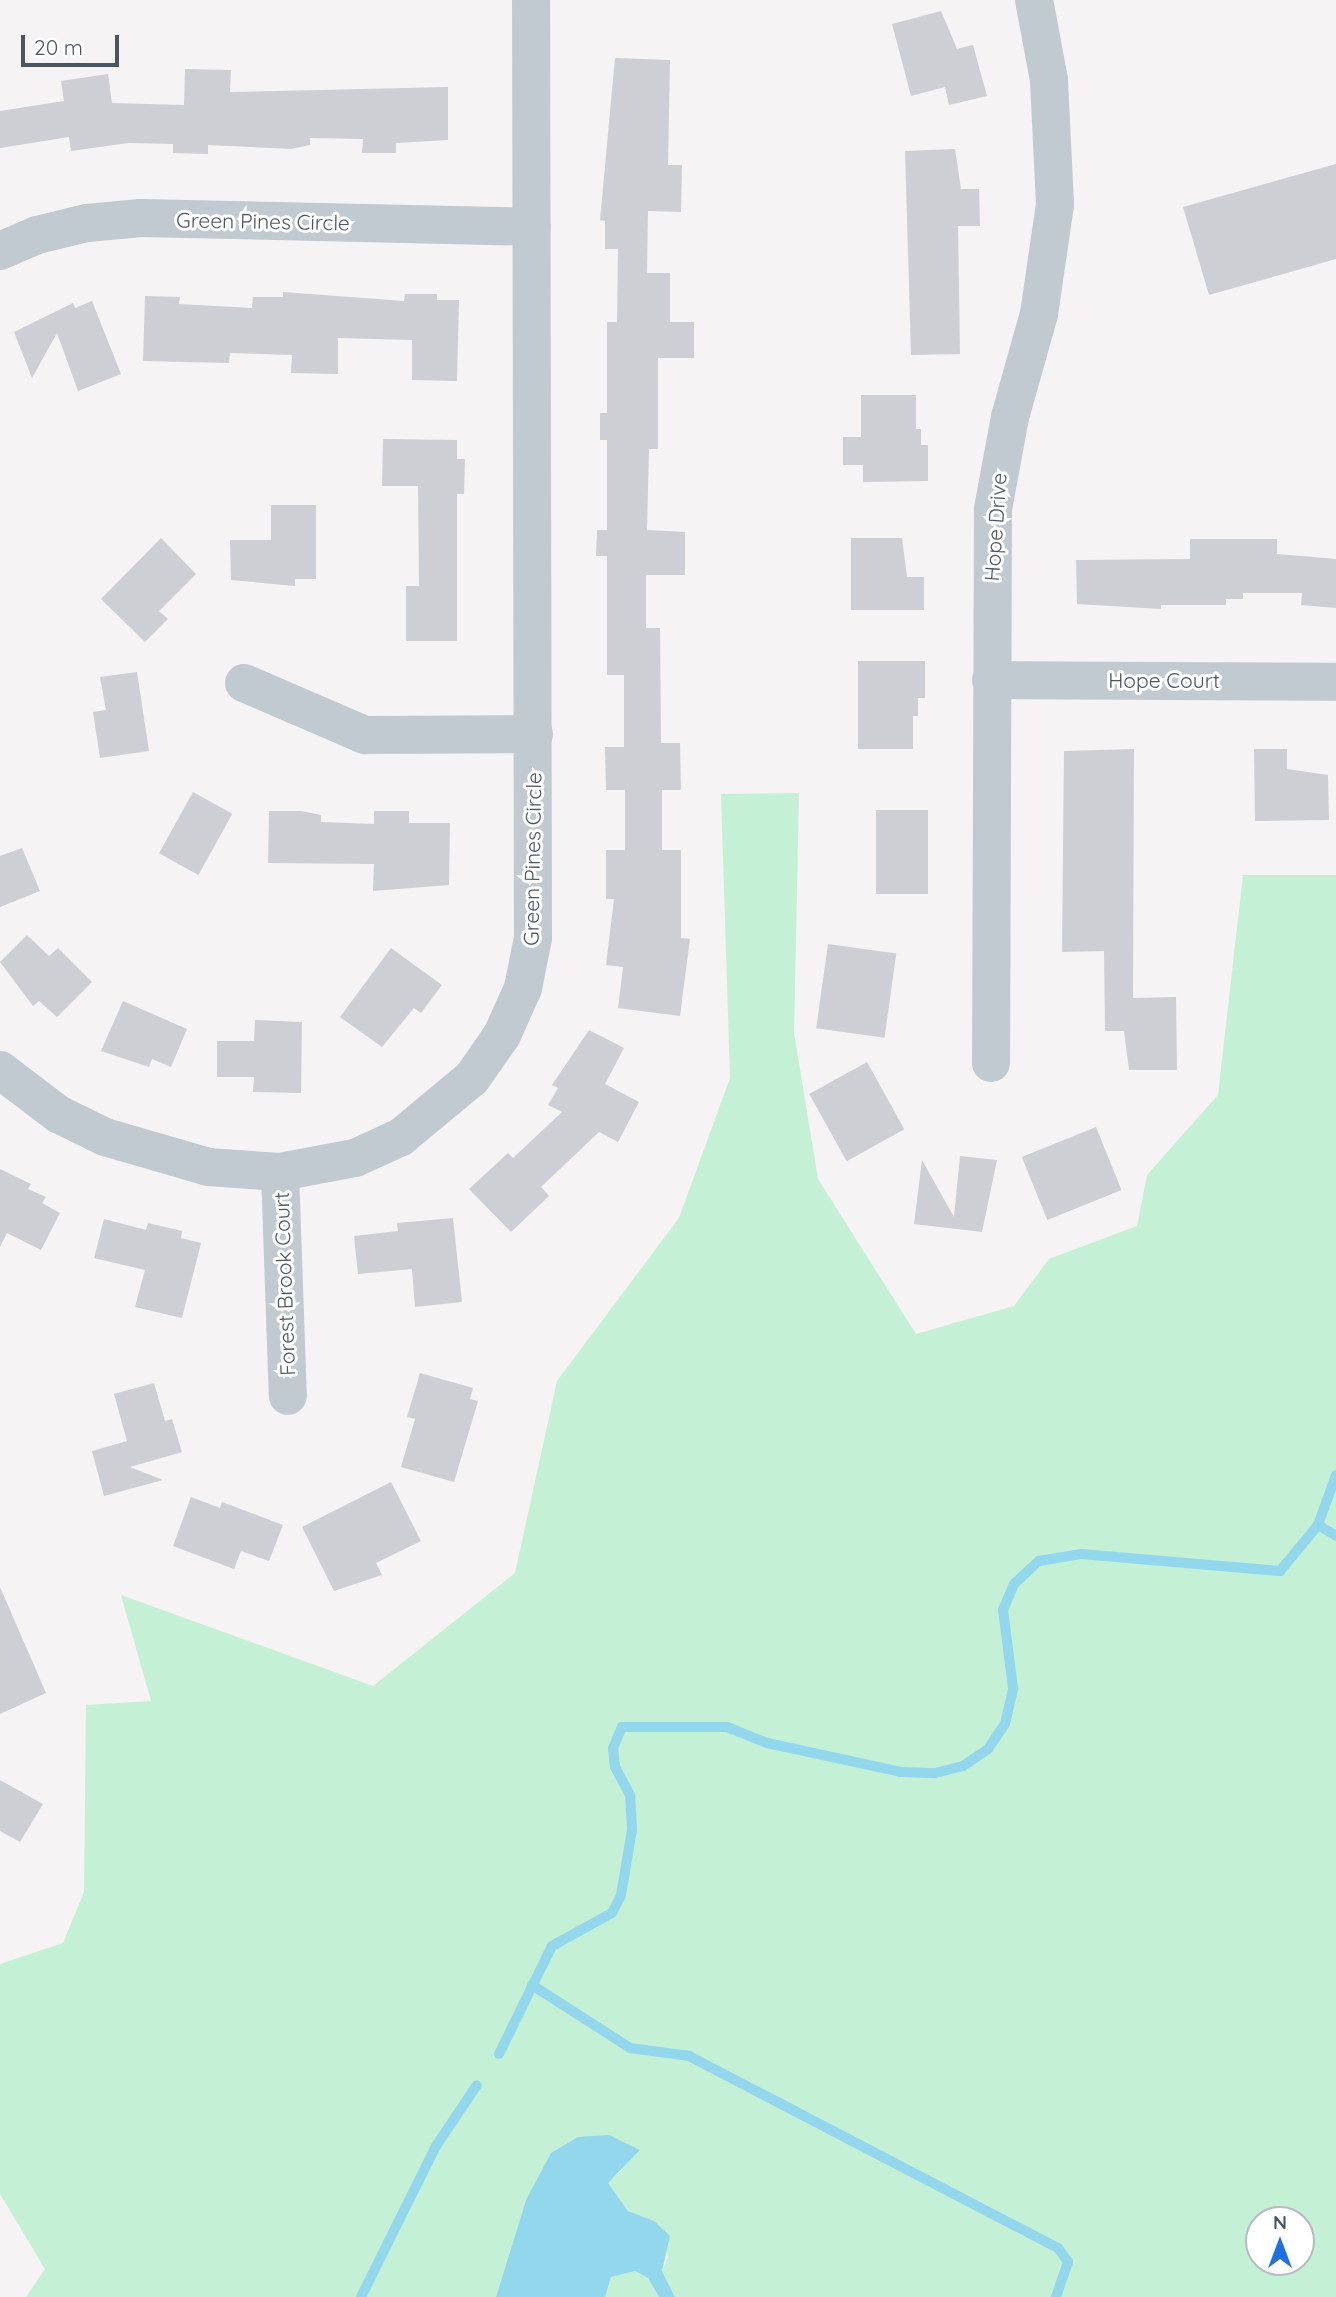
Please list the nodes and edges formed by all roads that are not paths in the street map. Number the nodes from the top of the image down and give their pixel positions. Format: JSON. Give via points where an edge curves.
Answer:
{"nodes":[{"id":1,"x":531,"y":0,"type":"edge"},
{"id":2,"x":1034,"y":0,"type":"edge"},
{"id":3,"x":532,"y":227,"type":"junction"},
{"id":4,"x":0,"y":251,"type":"edge"},
{"id":5,"x":991,"y":680,"type":"junction"},
{"id":6,"x":1336,"y":682,"type":"edge"},
{"id":7,"x":244,"y":683,"type":"dead end"},
{"id":8,"x":534,"y":734,"type":"junction"},
{"id":9,"x":990,"y":1063,"type":"dead end"},
{"id":10,"x":0,"y":1070,"type":"edge"},
{"id":11,"x":280,"y":1172,"type":"junction"},
{"id":12,"x":288,"y":1396,"type":"dead end"}],
"edges":[{"from":1,"to":3,"type":"street","name":"Green Pines Circle"},
{"from":2,"to":5,"type":"street","name":"Hope Drive","via":[[1049,80],[1055,204],[1039,314],[1010,417],[993,509]]},
{"from":3,"to":4,"type":"street","name":"Green Pines Circle","via":[[141,218],[87,223],[37,235]]},
{"from":3,"to":8,"type":"street","name":"Green Pines Circle"},
{"from":5,"to":6,"type":"street","name":"Hope Court"},
{"from":5,"to":9,"type":"street","name":"Hope Drive"},
{"from":7,"to":8,"type":"street","via":[[365,735]]},
{"from":8,"to":11,"type":"street","name":"Green Pines Circle","via":[[533,938],[523,988],[502,1035],[472,1078],[401,1137],[355,1158]]},
{"from":10,"to":11,"type":"street","name":"Green Pines Circle","via":[[58,1114],[105,1137],[208,1167]]},
{"from":11,"to":12,"type":"street","name":"Forest Brook Court"}]}
